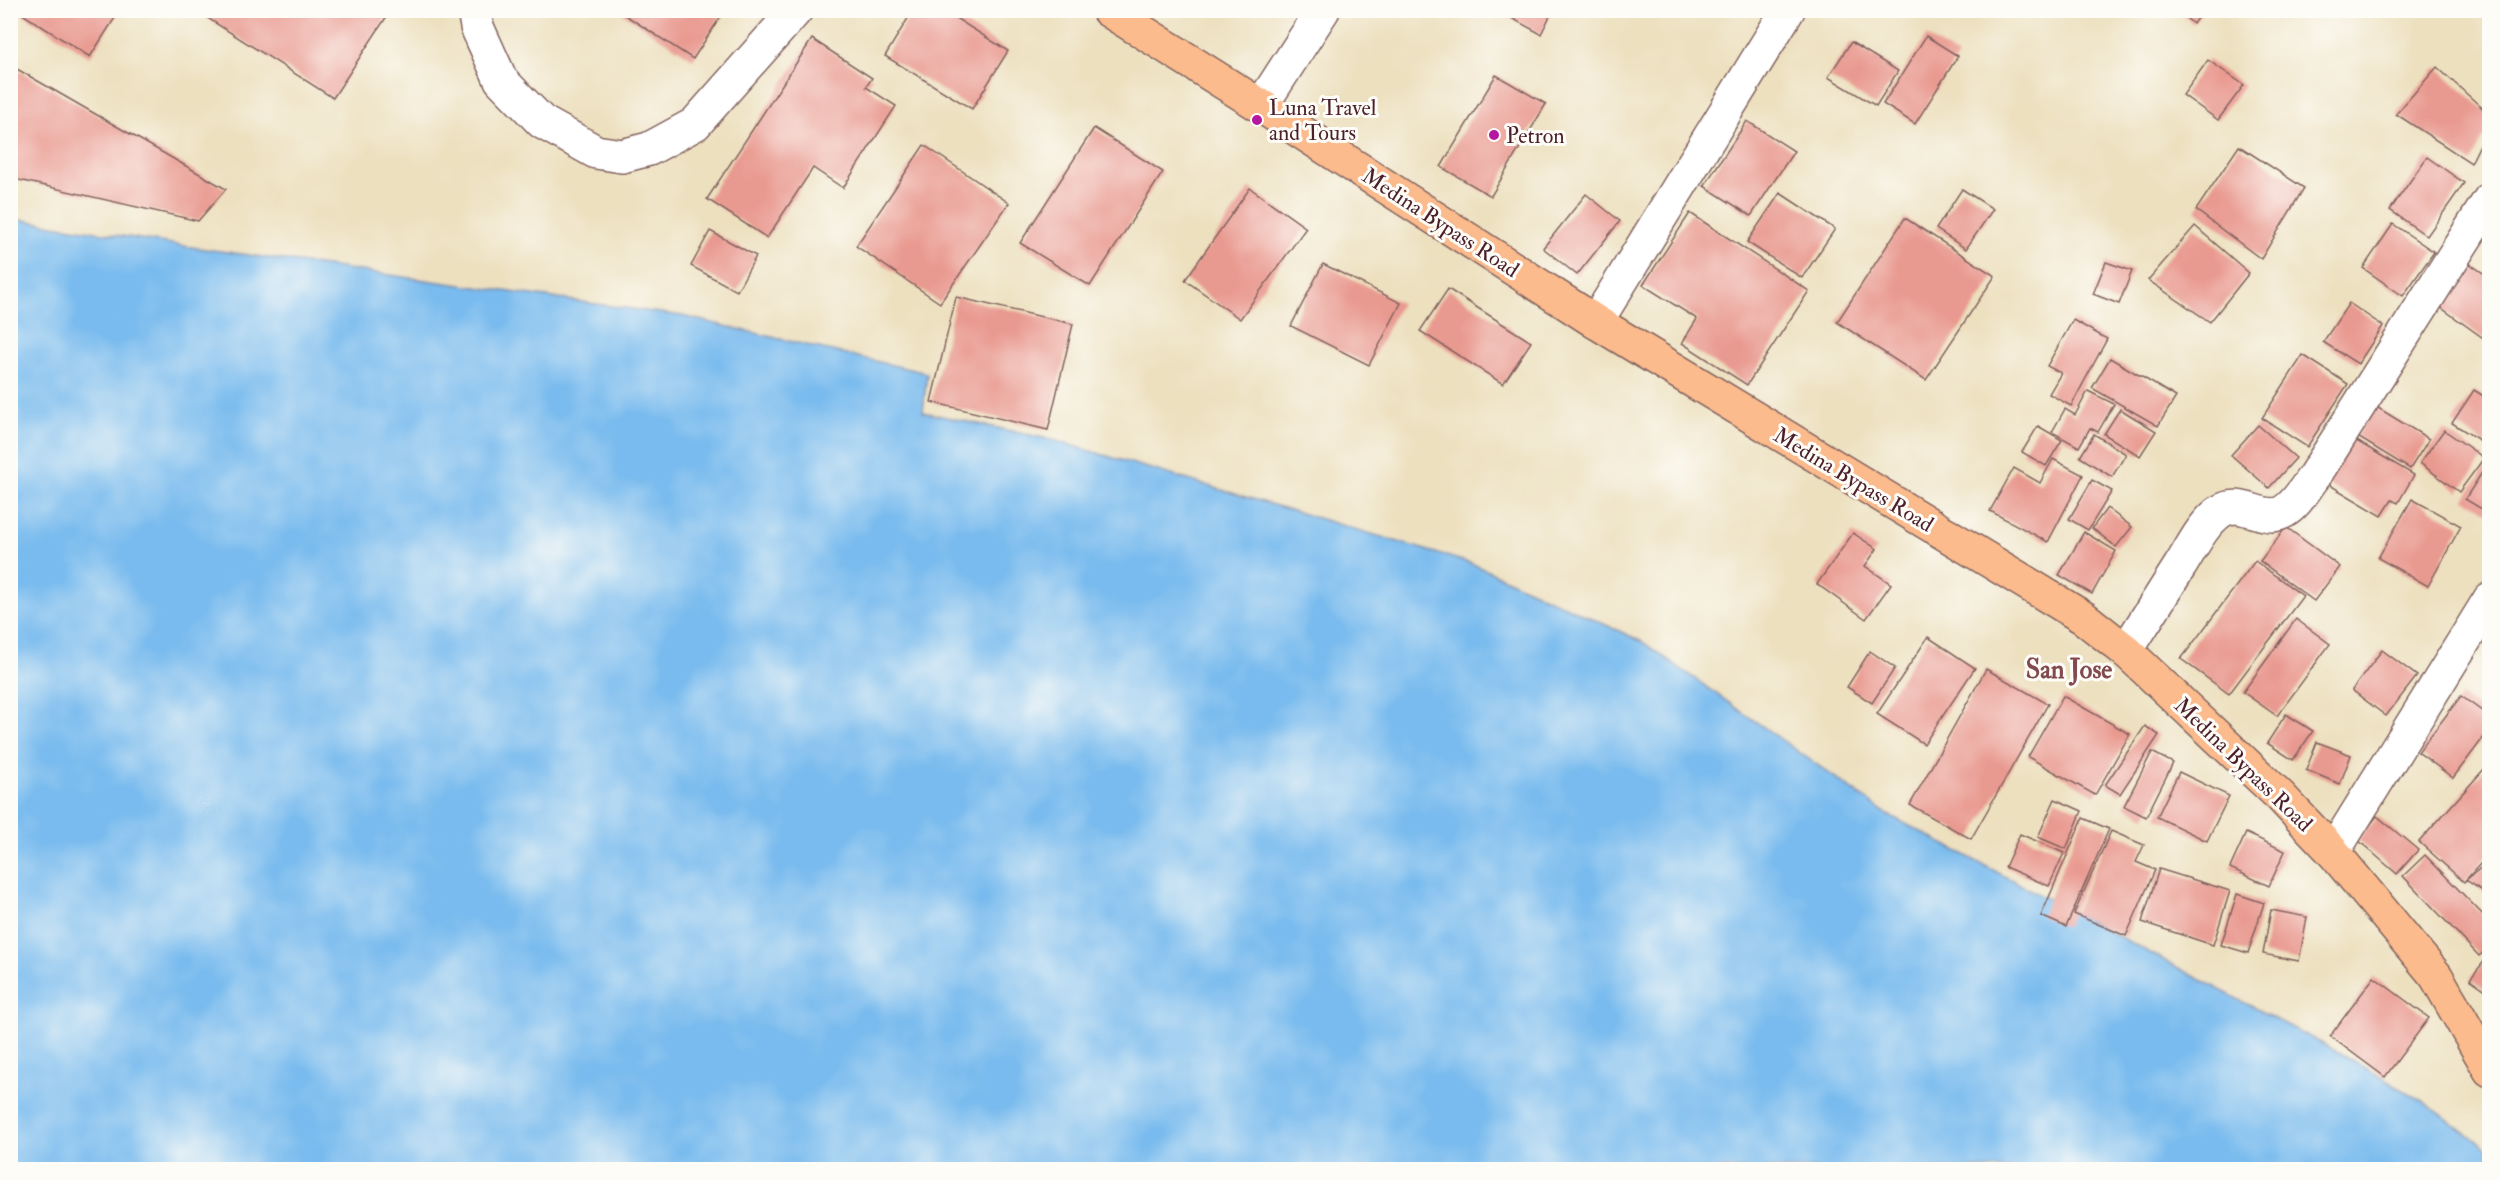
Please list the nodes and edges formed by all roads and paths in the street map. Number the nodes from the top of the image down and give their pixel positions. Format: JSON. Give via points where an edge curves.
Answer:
{"nodes":[{"id":1,"x":474,"y":10,"type":"edge"},
{"id":2,"x":796,"y":10,"type":"edge"},
{"id":3,"x":1108,"y":10,"type":"edge"},
{"id":4,"x":1323,"y":10,"type":"edge"},
{"id":5,"x":1788,"y":10,"type":"edge"},
{"id":6,"x":1261,"y":106,"type":"junction"},
{"id":7,"x":2490,"y":199,"type":"edge"},
{"id":8,"x":1596,"y":322,"type":"junction"},
{"id":9,"x":2490,"y":599,"type":"edge"},
{"id":10,"x":2126,"y":651,"type":"junction"},
{"id":11,"x":2333,"y":852,"type":"junction"},
{"id":12,"x":2486,"y":1063,"type":"edge"}],
"edges":[{"from":1,"to":2,"type":"street","via":[[477,27],[501,80],[542,122],[596,152],[622,156],[649,149],[695,124]]},
{"from":3,"to":6,"type":"main road","name":"Medina Bypass Road"},
{"from":4,"to":6,"type":"street"},
{"from":5,"to":8,"type":"street"},
{"from":6,"to":8,"type":"main road","name":"Medina Bypass Road"},
{"from":7,"to":10,"type":"street","via":[[2293,505],[2281,514],[2234,507],[2221,512],[2201,533]]},
{"from":8,"to":10,"type":"main road","name":"Medina Bypass Road","via":[[2084,618]]},
{"from":9,"to":11,"type":"street"},
{"from":10,"to":11,"type":"main road","name":"Medina Bypass Road","via":[[2280,796]]},
{"from":11,"to":12,"type":"main road","name":"Medina Bypass Road","via":[[2436,976]]}]}
